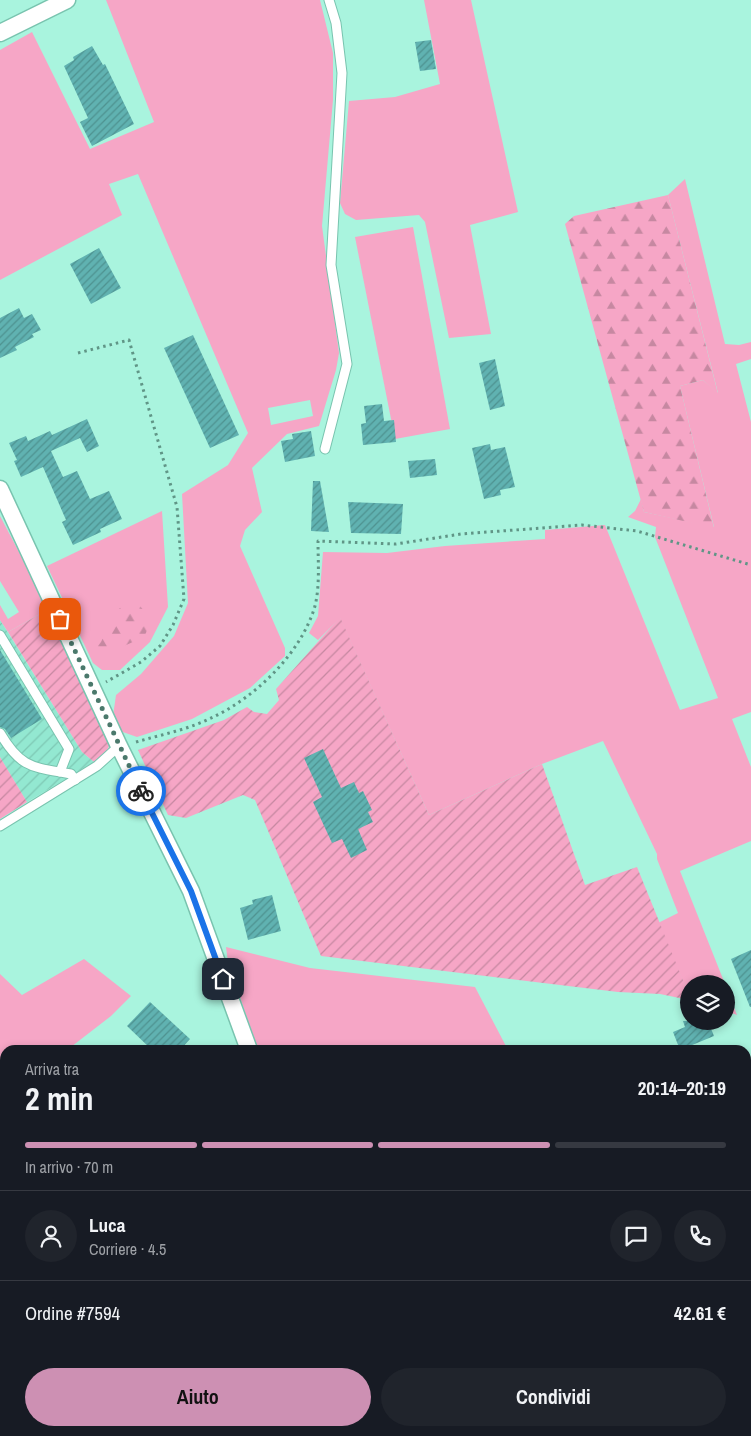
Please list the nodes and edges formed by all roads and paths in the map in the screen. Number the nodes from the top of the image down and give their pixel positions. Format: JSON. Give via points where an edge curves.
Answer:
{"nodes":[{"id":1,"x":67,"y":0,"type":"edge"},
{"id":2,"x":328,"y":0,"type":"edge"},
{"id":3,"x":0,"y":33,"type":"edge"},
{"id":4,"x":78,"y":353,"type":"dead end"},
{"id":5,"x":325,"y":449,"type":"dead end"},
{"id":6,"x":0,"y":489,"type":"edge"},
{"id":7,"x":751,"y":565,"type":"edge"},
{"id":8,"x":0,"y":635,"type":"edge"},
{"id":9,"x":92,"y":689,"type":"junction"},
{"id":10,"x":0,"y":733,"type":"edge"},
{"id":11,"x":118,"y":746,"type":"junction"},
{"id":12,"x":60,"y":772,"type":"junction"},
{"id":13,"x":75,"y":780,"type":"junction"},
{"id":14,"x":0,"y":826,"type":"edge"},
{"id":15,"x":247,"y":1045,"type":"edge"}],
"edges":[{"from":1,"to":3,"type":"street"},
{"from":2,"to":5,"type":"lane","via":[[336,23],[342,73],[330,265],[348,364]]},
{"from":4,"to":9,"type":"path","via":[[129,340],[177,507],[184,599],[160,646],[141,662]]},
{"from":6,"to":9,"type":"street"},
{"from":7,"to":11,"type":"path","via":[[637,531],[582,524],[461,534],[396,544],[318,541],[315,603],[308,628],[283,664],[253,690],[210,719]]},
{"from":8,"to":12,"type":"lane","via":[[69,749]]},
{"from":9,"to":11,"type":"street"},
{"from":10,"to":12,"type":"lane","via":[[12,753],[30,766]]},
{"from":11,"to":13,"type":"lane","via":[[97,766]]},
{"from":11,"to":15,"type":"street","via":[[191,891]]},
{"from":12,"to":13,"type":"lane","via":[[71,774]]},
{"from":13,"to":14,"type":"lane"}]}
